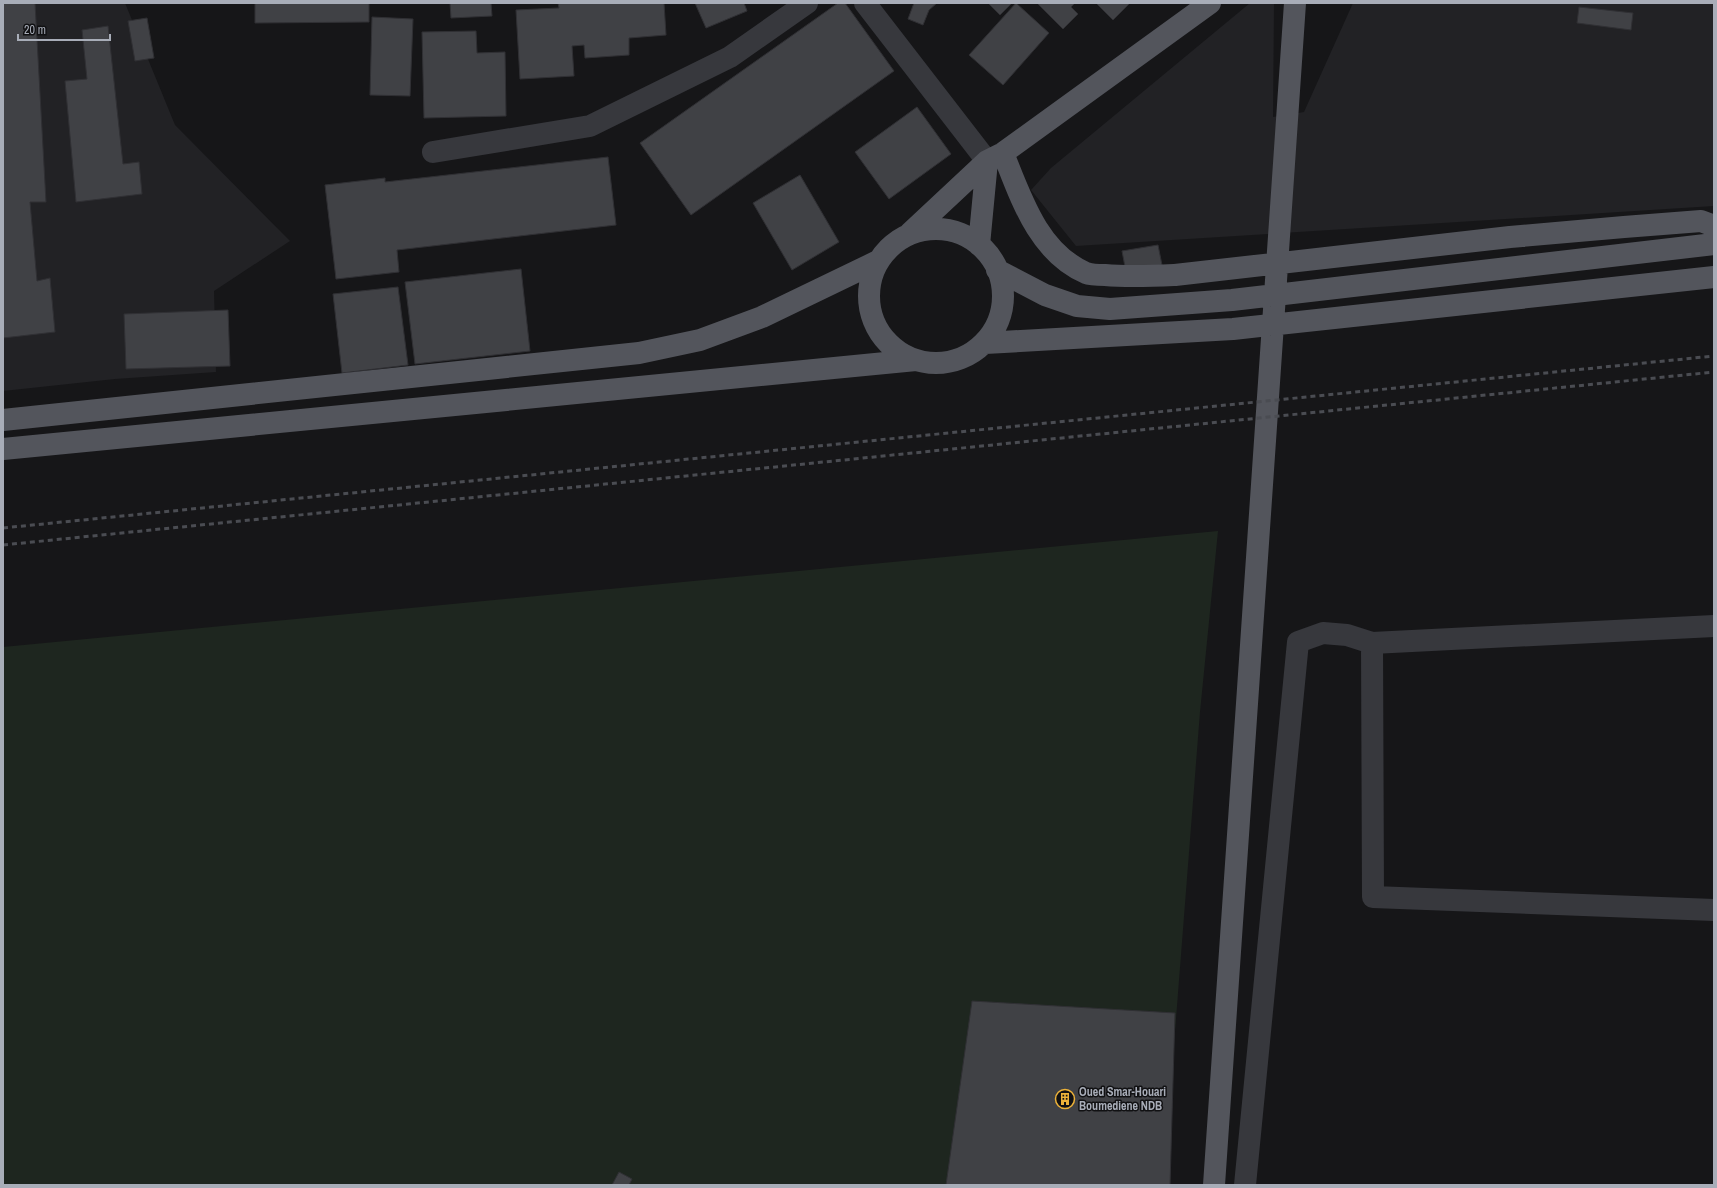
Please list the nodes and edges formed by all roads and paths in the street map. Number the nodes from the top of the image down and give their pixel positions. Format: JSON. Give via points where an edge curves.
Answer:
{"nodes":[{"id":1,"x":807,"y":3,"type":"edge"},
{"id":2,"x":865,"y":3,"type":"edge"},
{"id":3,"x":1210,"y":3,"type":"edge"},
{"id":4,"x":1295,"y":3,"type":"edge"},
{"id":5,"x":433,"y":152,"type":"dead end"},
{"id":6,"x":995,"y":157,"type":"junction"},
{"id":7,"x":1714,"y":226,"type":"edge"},
{"id":8,"x":909,"y":234,"type":"junction"},
{"id":9,"x":1714,"y":244,"type":"edge"},
{"id":10,"x":979,"y":245,"type":"junction"},
{"id":11,"x":878,"y":262,"type":"junction"},
{"id":12,"x":997,"y":270,"type":"junction"},
{"id":13,"x":1714,"y":278,"type":"edge"},
{"id":14,"x":985,"y":343,"type":"junction"},
{"id":15,"x":916,"y":360,"type":"junction"},
{"id":16,"x":89,"y":411,"type":"junction"},
{"id":17,"x":3,"y":420,"type":"edge"},
{"id":18,"x":92,"y":441,"type":"junction"},
{"id":19,"x":3,"y":449,"type":"edge"},
{"id":20,"x":1714,"y":626,"type":"edge"},
{"id":21,"x":1372,"y":643,"type":"junction"},
{"id":22,"x":1714,"y":910,"type":"edge"},
{"id":23,"x":1214,"y":1185,"type":"edge"},
{"id":24,"x":1245,"y":1185,"type":"edge"}],
"edges":[{"from":1,"to":5,"type":"street","via":[[730,57],[590,126]]},
{"from":2,"to":6,"type":"street"},
{"from":3,"to":6,"type":"main road"},
{"from":4,"to":23,"type":"main road"},
{"from":6,"to":7,"type":"main road","via":[[1041,236],[1062,258],[1087,274],[1129,277],[1175,275],[1510,237],[1701,221]]},
{"from":6,"to":8,"type":"main road"},
{"from":6,"to":10,"type":"main road"},
{"from":8,"to":10,"type":"main road","via":[[933,229],[958,232]]},
{"from":8,"to":11,"type":"main road","via":[[892,246]]},
{"from":9,"to":12,"type":"main road","via":[[1232,300],[1110,309],[1077,306],[1045,295]]},
{"from":10,"to":12,"type":"main road","via":[[994,262]]},
{"from":11,"to":15,"type":"main road","via":[[869,284],[870,308],[878,331],[894,349]]},
{"from":11,"to":16,"type":"main road","via":[[762,317],[700,340],[639,353]]},
{"from":12,"to":14,"type":"main road","via":[[1002,283],[1003,306]]},
{"from":13,"to":14,"type":"main road","via":[[1233,329]]},
{"from":14,"to":15,"type":"main road","via":[[970,354],[953,361],[934,363]]},
{"from":15,"to":18,"type":"main road"},
{"from":16,"to":17,"type":"main road"},
{"from":16,"to":18,"type":"main road"},
{"from":18,"to":19,"type":"main road"},
{"from":20,"to":21,"type":"street"},
{"from":21,"to":22,"type":"street","via":[[1373,897]]},
{"from":21,"to":24,"type":"street","via":[[1347,635],[1323,633],[1298,642]]}]}
